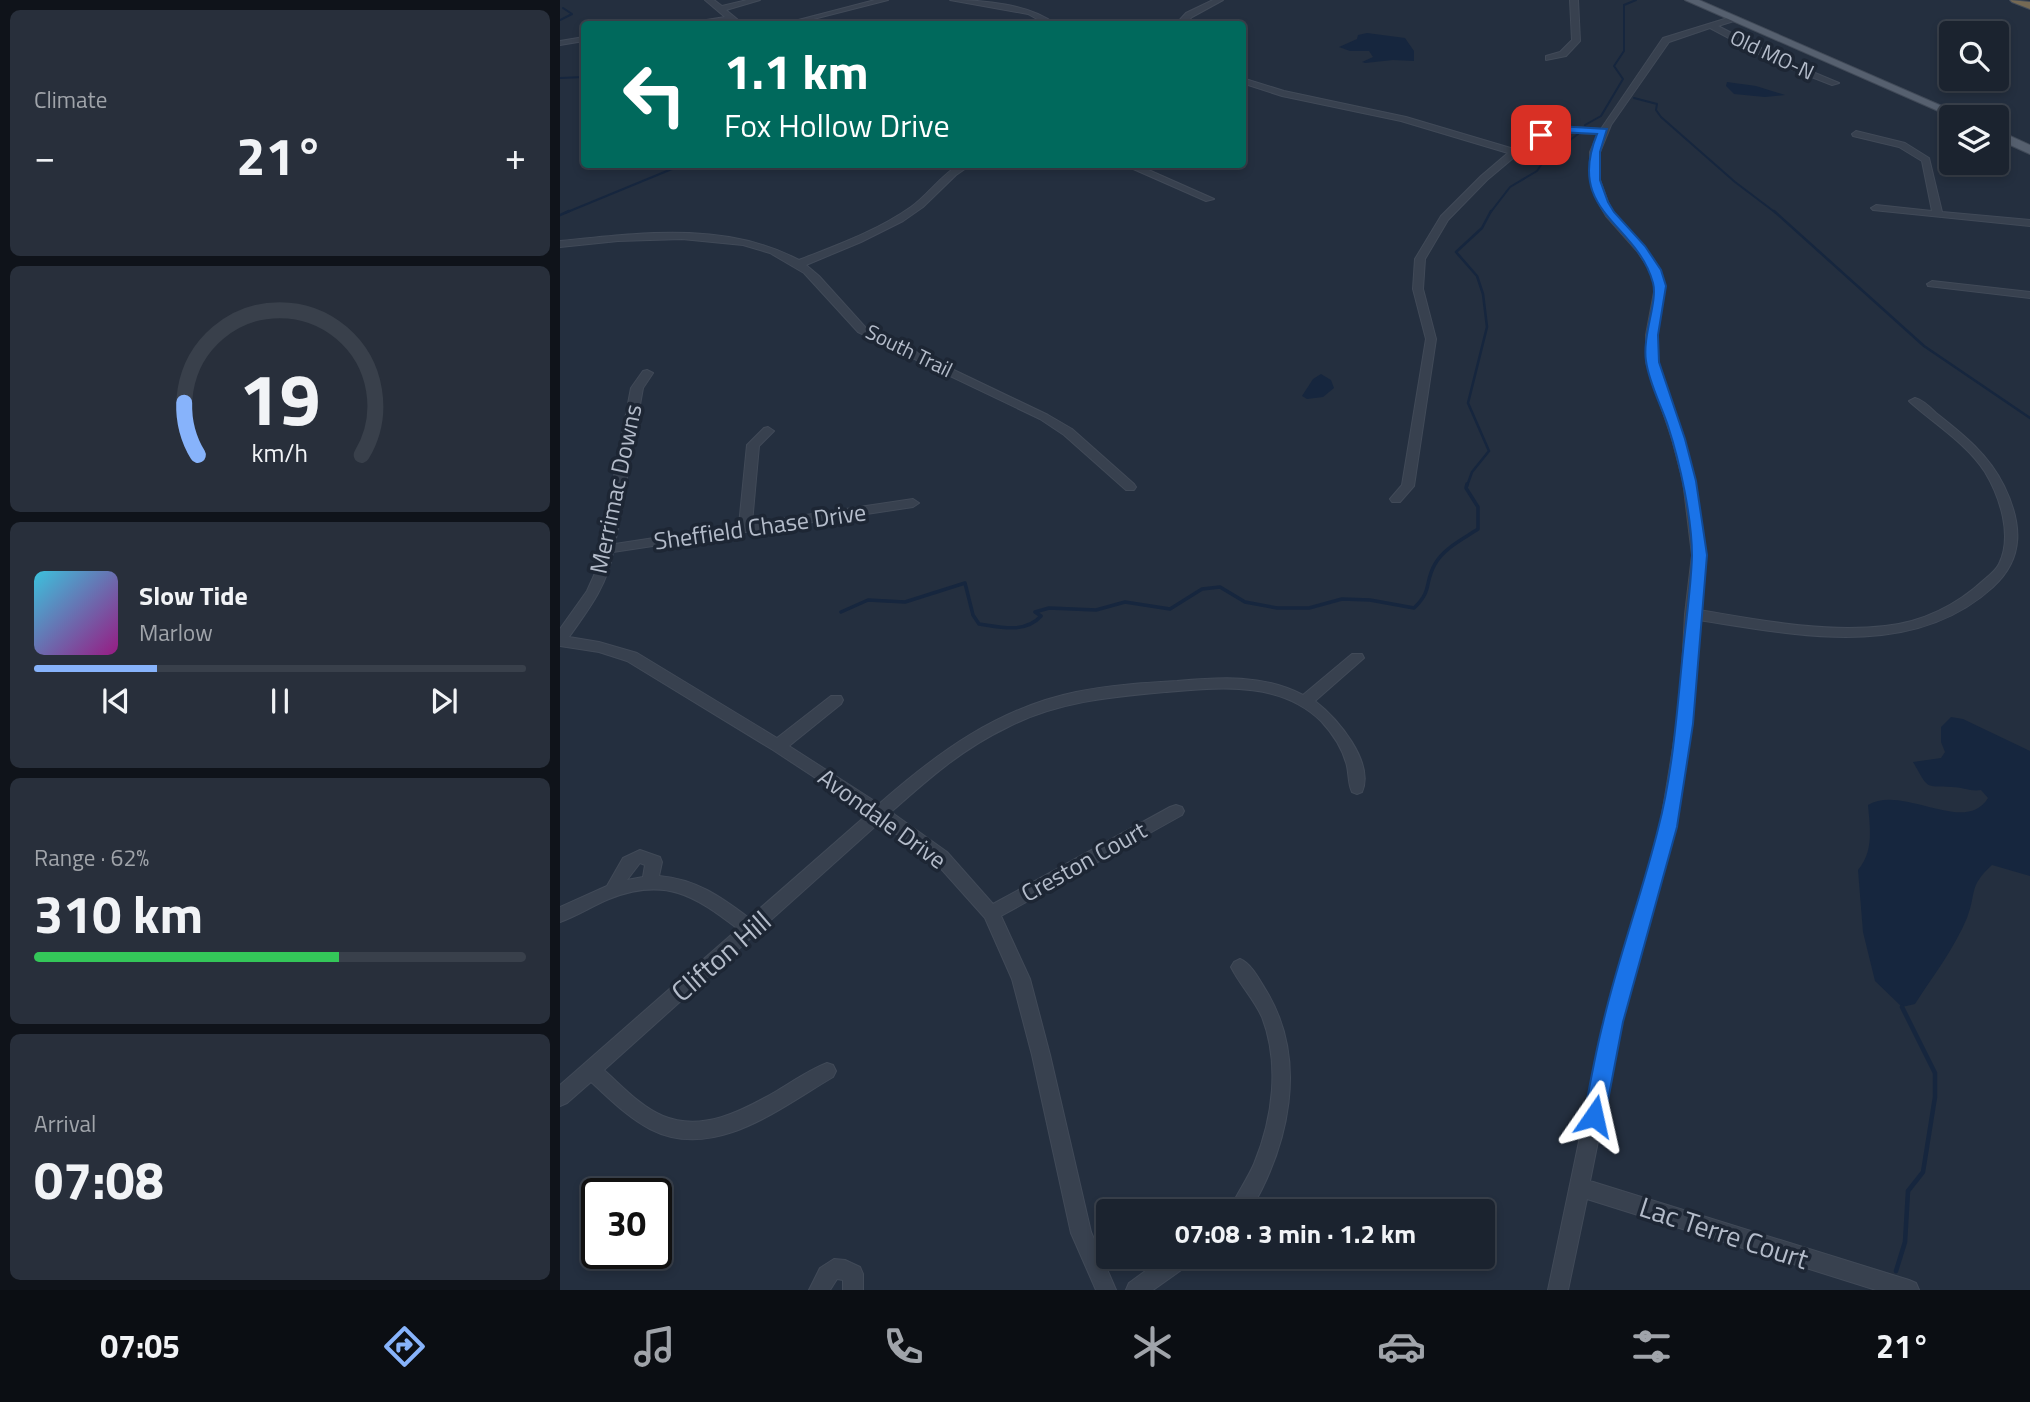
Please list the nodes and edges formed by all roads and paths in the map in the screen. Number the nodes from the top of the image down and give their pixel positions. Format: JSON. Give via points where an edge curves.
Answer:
{"nodes":[{"id":1,"x":709,"y":0,"type":"edge"},
{"id":2,"x":756,"y":0,"type":"edge"},
{"id":3,"x":884,"y":0,"type":"edge"},
{"id":4,"x":954,"y":0,"type":"edge"},
{"id":5,"x":1219,"y":0,"type":"edge"},
{"id":6,"x":1574,"y":0,"type":"edge"},
{"id":7,"x":1690,"y":0,"type":"edge"},
{"id":8,"x":2016,"y":0,"type":"edge"},
{"id":9,"x":2030,"y":6,"type":"edge"},
{"id":10,"x":720,"y":9,"type":"junction"},
{"id":11,"x":730,"y":18,"type":"junction"},
{"id":12,"x":1731,"y":19,"type":"junction"},
{"id":13,"x":714,"y":21,"type":"edge"},
{"id":14,"x":734,"y":21,"type":"edge"},
{"id":15,"x":800,"y":21,"type":"edge"},
{"id":16,"x":1046,"y":21,"type":"edge"},
{"id":17,"x":1183,"y":21,"type":"edge"},
{"id":18,"x":1710,"y":25,"type":"junction"},
{"id":19,"x":581,"y":40,"type":"edge"},
{"id":20,"x":560,"y":43,"type":"edge"},
{"id":21,"x":1549,"y":58,"type":"dead end"},
{"id":22,"x":1246,"y":81,"type":"edge"},
{"id":23,"x":1835,"y":83,"type":"dead end"},
{"id":24,"x":1939,"y":108,"type":"edge"},
{"id":25,"x":1603,"y":132,"type":"junction"},
{"id":26,"x":1856,"y":134,"type":"dead end"},
{"id":27,"x":2009,"y":140,"type":"edge"},
{"id":28,"x":2030,"y":150,"type":"edge"},
{"id":29,"x":1515,"y":152,"type":"junction"},
{"id":30,"x":960,"y":168,"type":"edge"},
{"id":31,"x":1135,"y":168,"type":"edge"},
{"id":32,"x":1209,"y":199,"type":"dead end"},
{"id":33,"x":1876,"y":208,"type":"dead end"},
{"id":34,"x":1938,"y":214,"type":"junction"},
{"id":35,"x":2030,"y":223,"type":"edge"},
{"id":36,"x":560,"y":244,"type":"edge"},
{"id":37,"x":799,"y":264,"type":"junction"},
{"id":38,"x":1932,"y":284,"type":"dead end"},
{"id":39,"x":2030,"y":295,"type":"edge"},
{"id":40,"x":648,"y":373,"type":"dead end"},
{"id":41,"x":1915,"y":401,"type":"dead end"},
{"id":42,"x":768,"y":431,"type":"dead end"},
{"id":43,"x":1130,"y":487,"type":"dead end"},
{"id":44,"x":1396,"y":499,"type":"dead end"},
{"id":45,"x":913,"y":503,"type":"dead end"},
{"id":46,"x":746,"y":528,"type":"junction"},
{"id":47,"x":607,"y":549,"type":"junction"},
{"id":48,"x":1692,"y":614,"type":"junction"},
{"id":49,"x":560,"y":640,"type":"edge"},
{"id":50,"x":1357,"y":658,"type":"dead end"},
{"id":51,"x":836,"y":700,"type":"dead end"},
{"id":52,"x":1305,"y":701,"type":"junction"},
{"id":53,"x":778,"y":746,"type":"junction"},
{"id":54,"x":1357,"y":788,"type":"dead end"},
{"id":55,"x":1176,"y":811,"type":"dead end"},
{"id":56,"x":880,"y":813,"type":"junction"},
{"id":57,"x":650,"y":882,"type":"junction"},
{"id":58,"x":614,"y":889,"type":"junction"},
{"id":59,"x":991,"y":913,"type":"junction"},
{"id":60,"x":560,"y":915,"type":"edge"},
{"id":61,"x":751,"y":929,"type":"junction"},
{"id":62,"x":1240,"y":967,"type":"dead end"},
{"id":63,"x":591,"y":1070,"type":"junction"},
{"id":64,"x":827,"y":1071,"type":"dead end"},
{"id":65,"x":560,"y":1097,"type":"edge"},
{"id":66,"x":1580,"y":1187,"type":"junction"},
{"id":67,"x":1247,"y":1199,"type":"edge"},
{"id":68,"x":1166,"y":1269,"type":"edge"},
{"id":69,"x":818,"y":1290,"type":"edge"},
{"id":70,"x":853,"y":1290,"type":"edge"},
{"id":71,"x":1106,"y":1290,"type":"edge"},
{"id":72,"x":1136,"y":1290,"type":"edge"},
{"id":73,"x":1558,"y":1290,"type":"edge"},
{"id":74,"x":1909,"y":1290,"type":"edge"}],
"edges":[{"from":1,"to":10,"type":"street"},
{"from":2,"to":10,"type":"street"},
{"from":3,"to":15,"type":"street"},
{"from":4,"to":16,"type":"street","via":[[1030,12]]},
{"from":5,"to":17,"type":"street"},
{"from":6,"to":21,"type":"street","via":[[1576,41],[1563,54]]},
{"from":7,"to":12,"type":"main road"},
{"from":8,"to":9,"type":"highway"},
{"from":10,"to":11,"type":"street"},
{"from":11,"to":13,"type":"street"},
{"from":11,"to":14,"type":"street"},
{"from":12,"to":18,"type":"street"},
{"from":12,"to":24,"type":"main road"},
{"from":18,"to":23,"type":"street","name":"Old MO-N","via":[[1781,62]]},
{"from":18,"to":25,"type":"street","via":[[1666,40]]},
{"from":19,"to":20,"type":"street"},
{"from":22,"to":29,"type":"street"},
{"from":25,"to":29,"type":"street","via":[[1557,129]]},
{"from":25,"to":48,"type":"street","via":[[1595,152],[1595,180],[1603,202],[1641,248],[1660,286],[1651,335],[1652,362],[1689,481],[1699,555]]},
{"from":26,"to":34,"type":"street","via":[[1920,153],[1926,160]]},
{"from":27,"to":28,"type":"main road"},
{"from":29,"to":44,"type":"street","via":[[1444,218],[1420,259],[1418,289],[1431,339],[1408,486]]},
{"from":30,"to":37,"type":"street","via":[[913,210]]},
{"from":31,"to":32,"type":"street"},
{"from":33,"to":34,"type":"street"},
{"from":34,"to":35,"type":"street"},
{"from":36,"to":37,"type":"street","name":"South Trail","via":[[650,236],[716,238],[757,247]]},
{"from":37,"to":43,"type":"street","name":"South Trail","via":[[862,330],[1050,420]]},
{"from":38,"to":39,"type":"street"},
{"from":40,"to":47,"type":"street","name":"Merrimac Downs","via":[[637,388]]},
{"from":41,"to":48,"type":"street","via":[[1989,468],[2004,499],[2010,527],[2006,564],[1969,602],[1939,617],[1872,632],[1802,631]]},
{"from":42,"to":46,"type":"street","via":[[753,445]]},
{"from":45,"to":46,"type":"street","name":"Sheffield Chase Drive"},
{"from":46,"to":47,"type":"street","name":"Sheffield Chase Drive"},
{"from":47,"to":49,"type":"street","name":"Merrimac Downs","via":[[593,592]]},
{"from":48,"to":66,"type":"street","via":[[1686,705],[1668,827],[1613,1022]]},
{"from":49,"to":53,"type":"street","name":"Avondale Drive","via":[[632,657]]},
{"from":50,"to":52,"type":"street"},
{"from":51,"to":53,"type":"street"},
{"from":52,"to":54,"type":"street","via":[[1341,732],[1356,769]]},
{"from":52,"to":56,"type":"street","name":"Clifton Hill","via":[[1269,688],[1225,683],[1110,691],[1050,704],[974,737]]},
{"from":53,"to":56,"type":"street","name":"Avondale Drive"},
{"from":55,"to":59,"type":"street","name":"Creston Court"},
{"from":56,"to":59,"type":"street","name":"Avondale Drive","via":[[941,857]]},
{"from":56,"to":61,"type":"street","name":"Clifton Hill"},
{"from":57,"to":58,"type":"street"},
{"from":57,"to":58,"type":"street","via":[[654,862],[635,856]]},
{"from":57,"to":61,"type":"street","via":[[688,888]]},
{"from":58,"to":60,"type":"street"},
{"from":59,"to":71,"type":"street","name":"Avondale Drive","via":[[1021,979],[1081,1233]]},
{"from":61,"to":63,"type":"street","name":"Clifton Hill"},
{"from":62,"to":67,"type":"street","via":[[1263,999],[1282,1061],[1279,1106],[1269,1149]]},
{"from":63,"to":64,"type":"street","via":[[657,1123],[695,1131],[739,1121]]},
{"from":63,"to":65,"type":"street","name":"Clifton Hill"},
{"from":66,"to":73,"type":"street"},
{"from":66,"to":74,"type":"street","name":"Lac Terre Court"},
{"from":68,"to":72,"type":"street"},
{"from":69,"to":70,"type":"street","via":[[834,1269],[853,1274]]}]}
